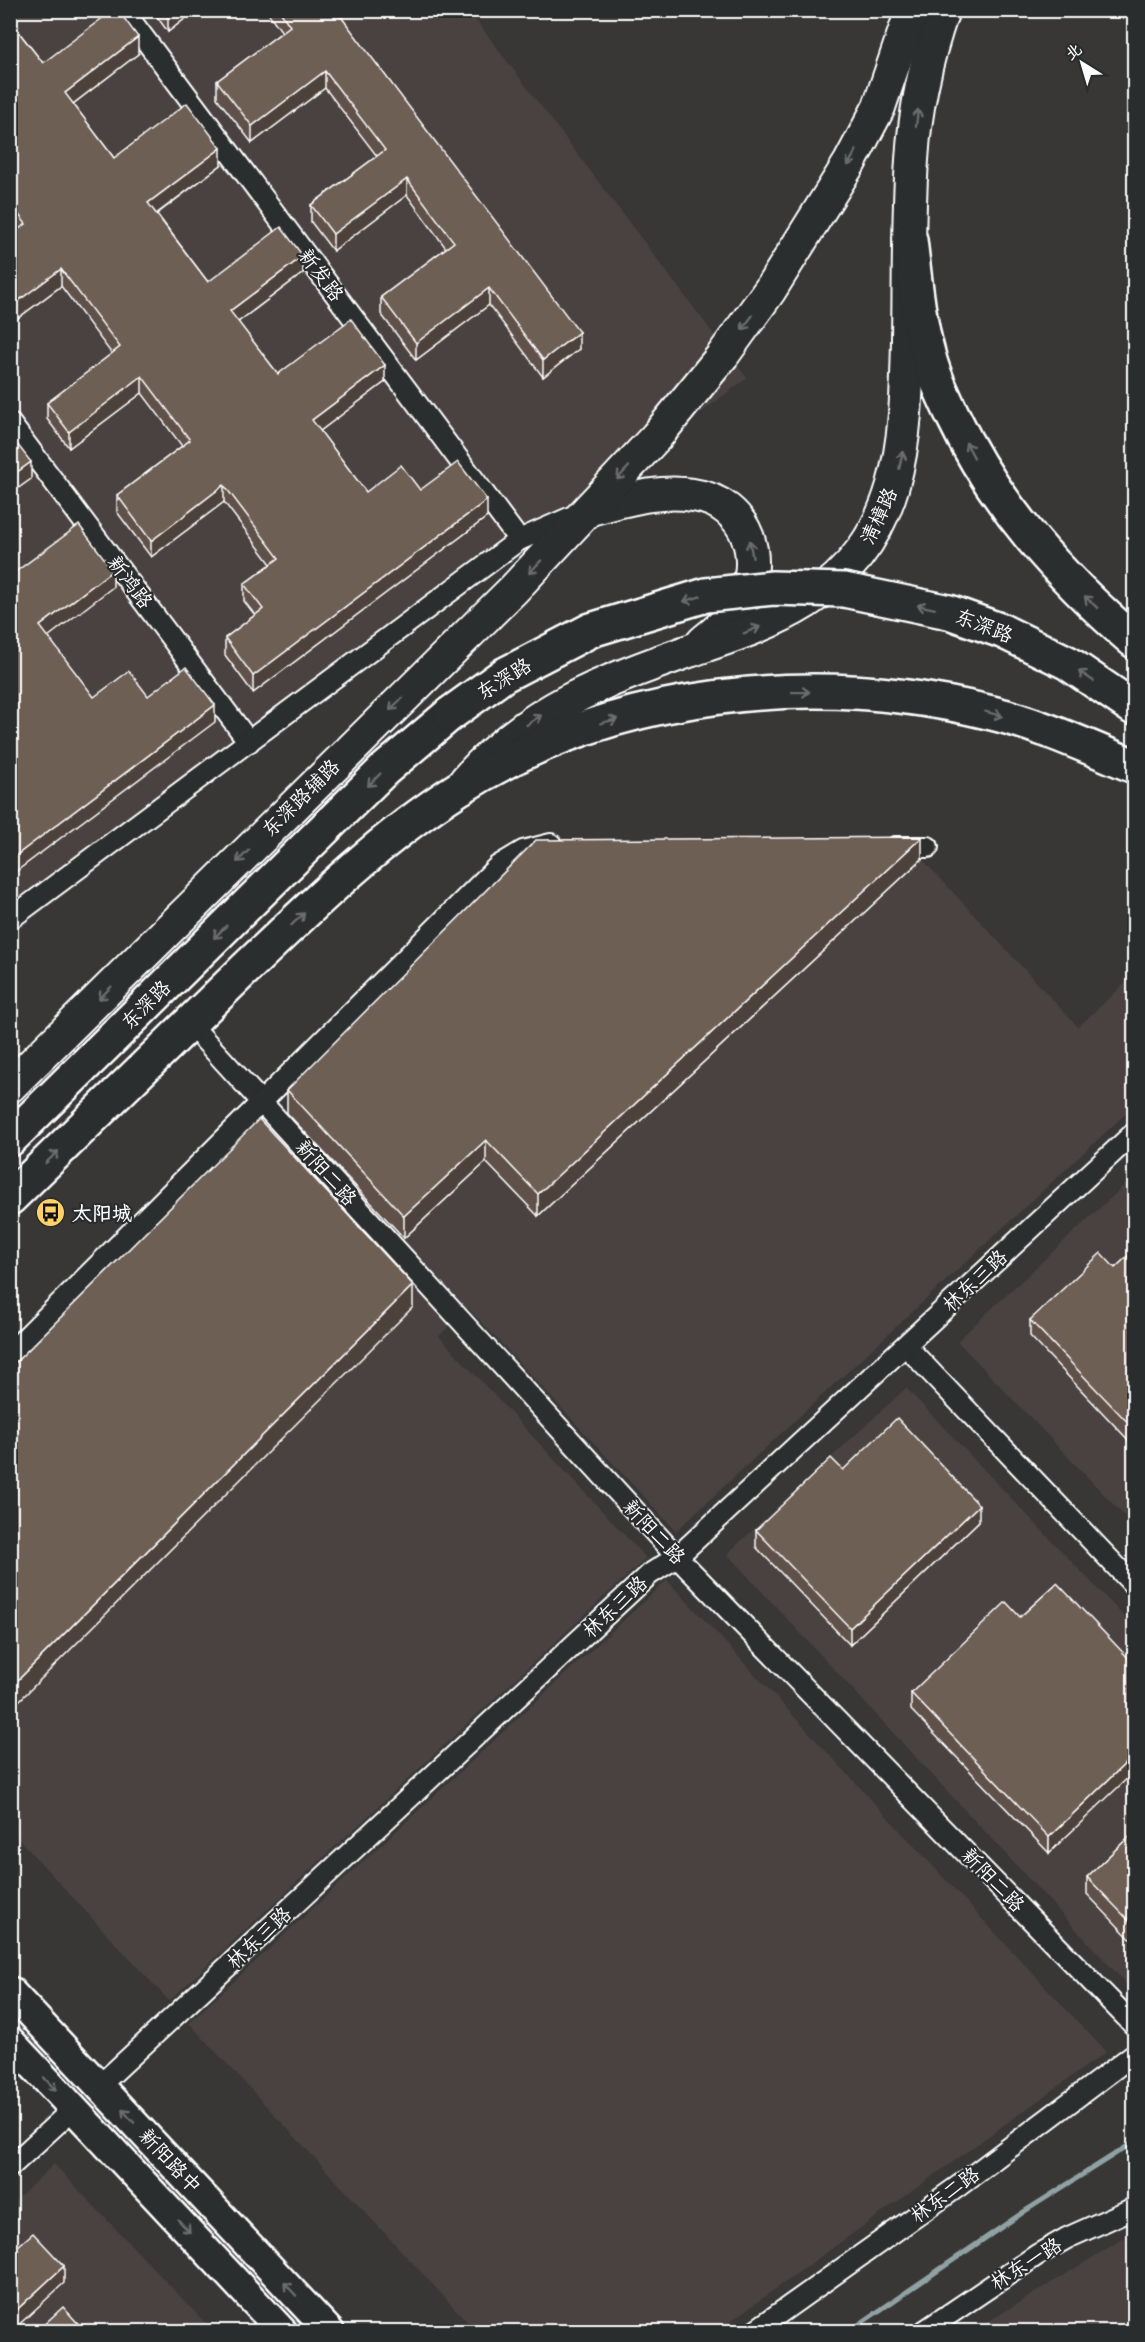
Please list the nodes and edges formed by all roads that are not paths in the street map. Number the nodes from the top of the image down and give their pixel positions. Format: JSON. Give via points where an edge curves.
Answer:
{"nodes":[{"id":1,"x":123,"y":10,"type":"edge"},
{"id":2,"x":912,"y":10,"type":"edge"},
{"id":3,"x":942,"y":10,"type":"edge"},
{"id":4,"x":910,"y":240,"type":"junction"},
{"id":5,"x":10,"y":423,"type":"edge"},
{"id":6,"x":589,"y":509,"type":"junction"},
{"id":7,"x":519,"y":540,"type":"junction"},
{"id":8,"x":1134,"y":641,"type":"edge"},
{"id":9,"x":695,"y":649,"type":"junction"},
{"id":10,"x":1134,"y":708,"type":"edge"},
{"id":11,"x":249,"y":742,"type":"junction"},
{"id":12,"x":1134,"y":766,"type":"edge"},
{"id":13,"x":460,"y":787,"type":"junction"},
{"id":14,"x":567,"y":843,"type":"edge"},
{"id":15,"x":882,"y":847,"type":"edge"},
{"id":16,"x":928,"y":847,"type":"dead end"},
{"id":17,"x":10,"y":919,"type":"edge"},
{"id":18,"x":189,"y":1023,"type":"junction"},
{"id":19,"x":74,"y":1076,"type":"junction"},
{"id":20,"x":10,"y":1086,"type":"edge"},
{"id":21,"x":261,"y":1103,"type":"junction"},
{"id":22,"x":10,"y":1113,"type":"edge"},
{"id":23,"x":1134,"y":1133,"type":"edge"},
{"id":24,"x":10,"y":1139,"type":"edge"},
{"id":25,"x":10,"y":1198,"type":"edge"},
{"id":26,"x":906,"y":1346,"type":"junction"},
{"id":27,"x":10,"y":1353,"type":"edge"},
{"id":28,"x":677,"y":1557,"type":"junction"},
{"id":29,"x":1134,"y":1585,"type":"edge"},
{"id":30,"x":10,"y":1991,"type":"edge"},
{"id":31,"x":1134,"y":2025,"type":"edge"},
{"id":32,"x":10,"y":2041,"type":"edge"},
{"id":33,"x":1134,"y":2054,"type":"edge"},
{"id":34,"x":99,"y":2086,"type":"junction"},
{"id":35,"x":74,"y":2108,"type":"junction"},
{"id":36,"x":10,"y":2167,"type":"edge"},
{"id":37,"x":1134,"y":2208,"type":"edge"},
{"id":38,"x":283,"y":2331,"type":"edge"},
{"id":39,"x":330,"y":2331,"type":"edge"},
{"id":40,"x":753,"y":2331,"type":"edge"},
{"id":41,"x":923,"y":2331,"type":"edge"}],
"edges":[{"from":1,"to":7,"type":"street","name":"新发路"},
{"from":2,"to":6,"type":"main road","one_way":true,"via":[[879,107],[850,162],[770,290],[656,437]]},
{"from":4,"to":3,"type":"main road","name":"清樟路","one_way":true,"via":[[912,159],[922,82]]},
{"from":8,"to":4,"type":"highway","one_way":true,"via":[[1072,585],[1008,510],[978,466],[929,358],[917,303]]},
{"from":9,"to":4,"type":"main road","name":"清樟路","one_way":true,"via":[[750,632],[811,598],[840,575],[879,525],[891,498],[903,444],[908,391]]},
{"from":5,"to":11,"type":"street","name":"新鸿路"},
{"from":6,"to":7,"type":"street"},
{"from":9,"to":6,"type":"main road","one_way":true,"via":[[738,608],[749,586],[753,561],[750,540],[741,524],[714,501],[676,493],[651,494]]},
{"from":6,"to":20,"type":"main road","name":"东深路辅路","one_way":true,"via":[[514,589]]},
{"from":7,"to":11,"type":"street"},
{"from":13,"to":9,"type":"main road","name":"清樟路","one_way":true,"via":[[498,748],[559,704]]},
{"from":10,"to":19,"type":"highway","name":"东深路","one_way":true,"bridge":true,"via":[[1068,663],[1002,631],[949,612],[844,590],[773,588],[706,595],[591,630],[504,675],[384,770]]},
{"from":11,"to":17,"type":"street"},
{"from":13,"to":12,"type":"highway","one_way":true,"via":[[544,743],[587,727],[687,703],[790,692],[837,691],[933,700],[1058,734]]},
{"from":18,"to":13,"type":"highway","one_way":true,"via":[[383,842]]},
{"from":14,"to":21,"type":"street","via":[[524,851],[498,866]]},
{"from":15,"to":16,"type":"street"},
{"from":18,"to":21,"type":"street","name":"新阳二路"},
{"from":25,"to":18,"type":"highway","one_way":true},
{"from":19,"to":22,"type":"highway"},
{"from":19,"to":24,"type":"highway","name":"东深路"},
{"from":21,"to":27,"type":"street"},
{"from":21,"to":28,"type":"street","name":"新阳二路"},
{"from":23,"to":26,"type":"street","name":"林东三路"},
{"from":26,"to":28,"type":"street","name":"林东三路"},
{"from":26,"to":29,"type":"street"},
{"from":28,"to":31,"type":"street","name":"新阳二路"},
{"from":28,"to":34,"type":"street","name":"林东三路","via":[[650,1574]]},
{"from":30,"to":34,"type":"main road","name":"新阳路中"},
{"from":32,"to":35,"type":"main road","name":"新阳路中","one_way":true},
{"from":33,"to":40,"type":"street","name":"林东二路","via":[[960,2185]]},
{"from":39,"to":34,"type":"main road","name":"新阳路中","one_way":true},
{"from":35,"to":36,"type":"street"},
{"from":35,"to":38,"type":"main road","name":"新阳路中","one_way":true},
{"from":37,"to":41,"type":"street","name":"林东一路","via":[[1037,2254]]}]}
